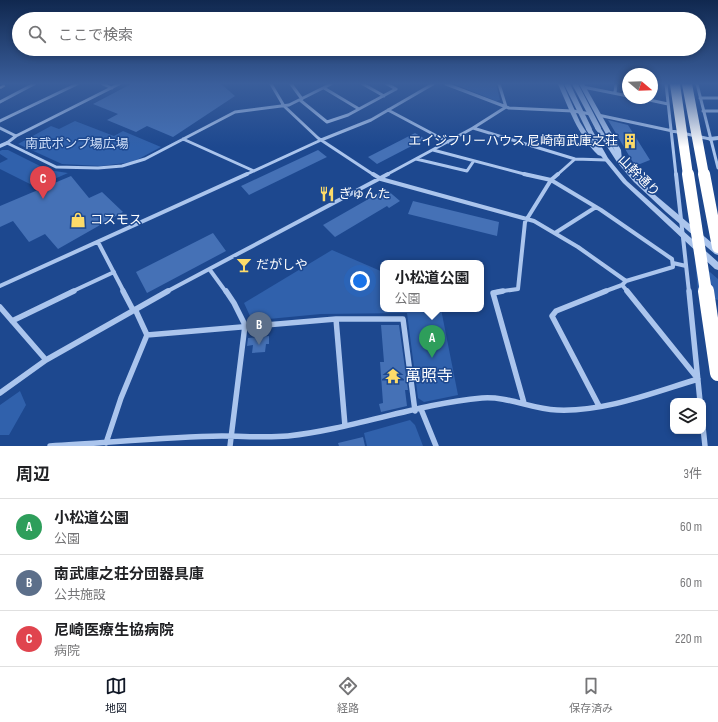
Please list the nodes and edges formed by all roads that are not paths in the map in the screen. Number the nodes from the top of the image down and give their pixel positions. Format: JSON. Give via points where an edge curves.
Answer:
{"nodes":[{"id":1,"x":668,"y":104,"type":"edge"},
{"id":2,"x":34,"y":105,"type":"edge"},
{"id":3,"x":78,"y":105,"type":"edge"},
{"id":4,"x":287,"y":105,"type":"edge"},
{"id":5,"x":308,"y":105,"type":"edge"},
{"id":6,"x":353,"y":105,"type":"edge"},
{"id":7,"x":367,"y":105,"type":"edge"},
{"id":8,"x":397,"y":105,"type":"edge"},
{"id":9,"x":500,"y":105,"type":"edge"},
{"id":10,"x":570,"y":105,"type":"edge"},
{"id":11,"x":577,"y":105,"type":"edge"},
{"id":12,"x":586,"y":105,"type":"edge"},
{"id":13,"x":593,"y":105,"type":"edge"},
{"id":14,"x":678,"y":105,"type":"edge"},
{"id":15,"x":691,"y":105,"type":"edge"},
{"id":16,"x":702,"y":105,"type":"edge"},
{"id":17,"x":284,"y":106,"type":"junction"},
{"id":18,"x":506,"y":107,"type":"junction"},
{"id":19,"x":359,"y":109,"type":"junction"},
{"id":20,"x":388,"y":110,"type":"junction"},
{"id":21,"x":573,"y":111,"type":"junction"},
{"id":22,"x":703,"y":111,"type":"junction"},
{"id":23,"x":718,"y":111,"type":"edge"},
{"id":24,"x":599,"y":115,"type":"junction"},
{"id":25,"x":0,"y":121,"type":"edge"},
{"id":26,"x":0,"y":128,"type":"edge"},
{"id":27,"x":473,"y":128,"type":"junction"},
{"id":28,"x":671,"y":130,"type":"junction"},
{"id":29,"x":16,"y":136,"type":"junction"},
{"id":30,"x":718,"y":138,"type":"edge"},
{"id":31,"x":183,"y":139,"type":"junction"},
{"id":32,"x":710,"y":139,"type":"junction"},
{"id":33,"x":321,"y":140,"type":"junction"},
{"id":34,"x":448,"y":142,"type":"junction"},
{"id":35,"x":6,"y":143,"type":"junction"},
{"id":36,"x":0,"y":146,"type":"edge"},
{"id":37,"x":433,"y":150,"type":"junction"},
{"id":38,"x":416,"y":159,"type":"junction"},
{"id":39,"x":574,"y":159,"type":"junction"},
{"id":40,"x":606,"y":160,"type":"junction"},
{"id":41,"x":619,"y":161,"type":"junction"},
{"id":42,"x":473,"y":162,"type":"junction"},
{"id":43,"x":718,"y":168,"type":"edge"},
{"id":44,"x":254,"y":171,"type":"junction"},
{"id":45,"x":381,"y":179,"type":"junction"},
{"id":46,"x":551,"y":180,"type":"junction"},
{"id":47,"x":596,"y":207,"type":"junction"},
{"id":48,"x":527,"y":219,"type":"junction"},
{"id":49,"x":682,"y":220,"type":"junction"},
{"id":50,"x":555,"y":233,"type":"junction"},
{"id":51,"x":684,"y":236,"type":"junction"},
{"id":52,"x":98,"y":242,"type":"junction"},
{"id":53,"x":718,"y":247,"type":"edge"},
{"id":54,"x":718,"y":252,"type":"edge"},
{"id":55,"x":672,"y":263,"type":"junction"},
{"id":56,"x":686,"y":266,"type":"junction"},
{"id":57,"x":718,"y":267,"type":"edge"},
{"id":58,"x":210,"y":270,"type":"junction"},
{"id":59,"x":114,"y":272,"type":"junction"},
{"id":60,"x":624,"y":283,"type":"junction"},
{"id":61,"x":0,"y":286,"type":"edge"},
{"id":62,"x":0,"y":307,"type":"edge"},
{"id":63,"x":134,"y":309,"type":"junction"},
{"id":64,"x":336,"y":319,"type":"junction"},
{"id":65,"x":12,"y":322,"type":"junction"},
{"id":66,"x":245,"y":325,"type":"junction"},
{"id":67,"x":147,"y":335,"type":"junction"},
{"id":68,"x":46,"y":360,"type":"junction"},
{"id":69,"x":718,"y":373,"type":"edge"},
{"id":70,"x":698,"y":379,"type":"junction"},
{"id":71,"x":0,"y":393,"type":"edge"},
{"id":72,"x":700,"y":398,"type":"edge"},
{"id":73,"x":524,"y":403,"type":"junction"},
{"id":74,"x":599,"y":406,"type":"junction"},
{"id":75,"x":418,"y":410,"type":"junction"},
{"id":76,"x":345,"y":426,"type":"junction"},
{"id":77,"x":704,"y":434,"type":"edge"},
{"id":78,"x":231,"y":437,"type":"junction"},
{"id":79,"x":106,"y":444,"type":"junction"},
{"id":80,"x":50,"y":446,"type":"edge"},
{"id":81,"x":79,"y":446,"type":"edge"},
{"id":82,"x":230,"y":446,"type":"edge"},
{"id":83,"x":436,"y":446,"type":"edge"},
{"id":84,"x":705,"y":446,"type":"edge"}],
"edges":[{"from":1,"to":28,"type":"street"},
{"from":2,"to":25,"type":"street"},
{"from":3,"to":29,"type":"street"},
{"from":4,"to":17,"type":"street"},
{"from":5,"to":19,"type":"street","via":[[327,122]]},
{"from":6,"to":19,"type":"street"},
{"from":7,"to":19,"type":"street"},
{"from":8,"to":20,"type":"street"},
{"from":9,"to":18,"type":"street"},
{"from":10,"to":21,"type":"street"},
{"from":11,"to":40,"type":"street","name":"山幹通り","bridge":true},
{"from":12,"to":41,"type":"street","name":"山幹通り","bridge":true},
{"from":13,"to":24,"type":"street"},
{"from":14,"to":69,"type":"highway","bridge":true},
{"from":15,"to":53,"type":"highway","bridge":true},
{"from":16,"to":22,"type":"street"},
{"from":17,"to":31,"type":"street","via":[[239,111]]},
{"from":17,"to":33,"type":"street"},
{"from":18,"to":21,"type":"street"},
{"from":18,"to":27,"type":"street"},
{"from":20,"to":33,"type":"street","via":[[371,120]]},
{"from":20,"to":34,"type":"street"},
{"from":21,"to":24,"type":"street"},
{"from":21,"to":40,"type":"street","via":[[590,145]]},
{"from":22,"to":23,"type":"street"},
{"from":22,"to":32,"type":"street"},
{"from":24,"to":28,"type":"street"},
{"from":24,"to":41,"type":"street","via":[[618,150]]},
{"from":26,"to":29,"type":"street"},
{"from":27,"to":34,"type":"street"},
{"from":27,"to":39,"type":"street"},
{"from":28,"to":32,"type":"street"},
{"from":28,"to":49,"type":"street","via":[[678,206]]},
{"from":29,"to":35,"type":"street"},
{"from":30,"to":32,"type":"street"},
{"from":31,"to":35,"type":"street","via":[[134,163],[98,168],[56,167]]},
{"from":31,"to":44,"type":"street"},
{"from":32,"to":43,"type":"street"},
{"from":33,"to":44,"type":"street"},
{"from":33,"to":45,"type":"street"},
{"from":34,"to":37,"type":"street"},
{"from":35,"to":36,"type":"street"},
{"from":37,"to":38,"type":"street"},
{"from":37,"to":42,"type":"street"},
{"from":38,"to":42,"type":"street","via":[[467,171]]},
{"from":38,"to":45,"type":"street"},
{"from":39,"to":40,"type":"street"},
{"from":39,"to":46,"type":"street"},
{"from":40,"to":51,"type":"street","name":"山幹通り","via":[[625,182]]},
{"from":41,"to":49,"type":"street","name":"山幹通り"},
{"from":42,"to":46,"type":"street"},
{"from":44,"to":52,"type":"street"},
{"from":45,"to":48,"type":"street"},
{"from":45,"to":58,"type":"street"},
{"from":46,"to":47,"type":"street"},
{"from":46,"to":48,"type":"street"},
{"from":47,"to":50,"type":"street"},
{"from":47,"to":55,"type":"street","via":[[672,259]]},
{"from":48,"to":50,"type":"street"},
{"from":48,"to":73,"type":"street","via":[[518,289],[493,293]]},
{"from":49,"to":51,"type":"street"},
{"from":49,"to":54,"type":"street","name":"山幹通り"},
{"from":50,"to":60,"type":"street"},
{"from":51,"to":56,"type":"street"},
{"from":51,"to":57,"type":"street","name":"山幹通り"},
{"from":52,"to":59,"type":"street"},
{"from":52,"to":61,"type":"street"},
{"from":55,"to":56,"type":"street"},
{"from":55,"to":60,"type":"street","via":[[673,267]]},
{"from":56,"to":70,"type":"street"},
{"from":58,"to":63,"type":"street"},
{"from":58,"to":66,"type":"street","via":[[234,303]]},
{"from":59,"to":63,"type":"street"},
{"from":59,"to":65,"type":"street"},
{"from":60,"to":70,"type":"street"},
{"from":60,"to":74,"type":"street","via":[[556,311],[552,316]]},
{"from":62,"to":65,"type":"street"},
{"from":63,"to":67,"type":"street"},
{"from":63,"to":68,"type":"street"},
{"from":64,"to":66,"type":"street"},
{"from":64,"to":75,"type":"street","via":[[403,319]]},
{"from":64,"to":76,"type":"street"},
{"from":65,"to":68,"type":"street"},
{"from":66,"to":67,"type":"street"},
{"from":66,"to":78,"type":"street"},
{"from":67,"to":79,"type":"street","via":[[121,398]]},
{"from":68,"to":71,"type":"street"},
{"from":70,"to":72,"type":"street"},
{"from":70,"to":74,"type":"street"},
{"from":73,"to":74,"type":"street","via":[[554,410]]},
{"from":73,"to":75,"type":"street","via":[[484,398]]},
{"from":75,"to":76,"type":"street"},
{"from":75,"to":83,"type":"street"},
{"from":76,"to":78,"type":"street","via":[[311,433]]},
{"from":77,"to":84,"type":"street"},
{"from":78,"to":79,"type":"street"},
{"from":78,"to":82,"type":"street"},
{"from":79,"to":81,"type":"street"},
{"from":80,"to":81,"type":"street"}]}
